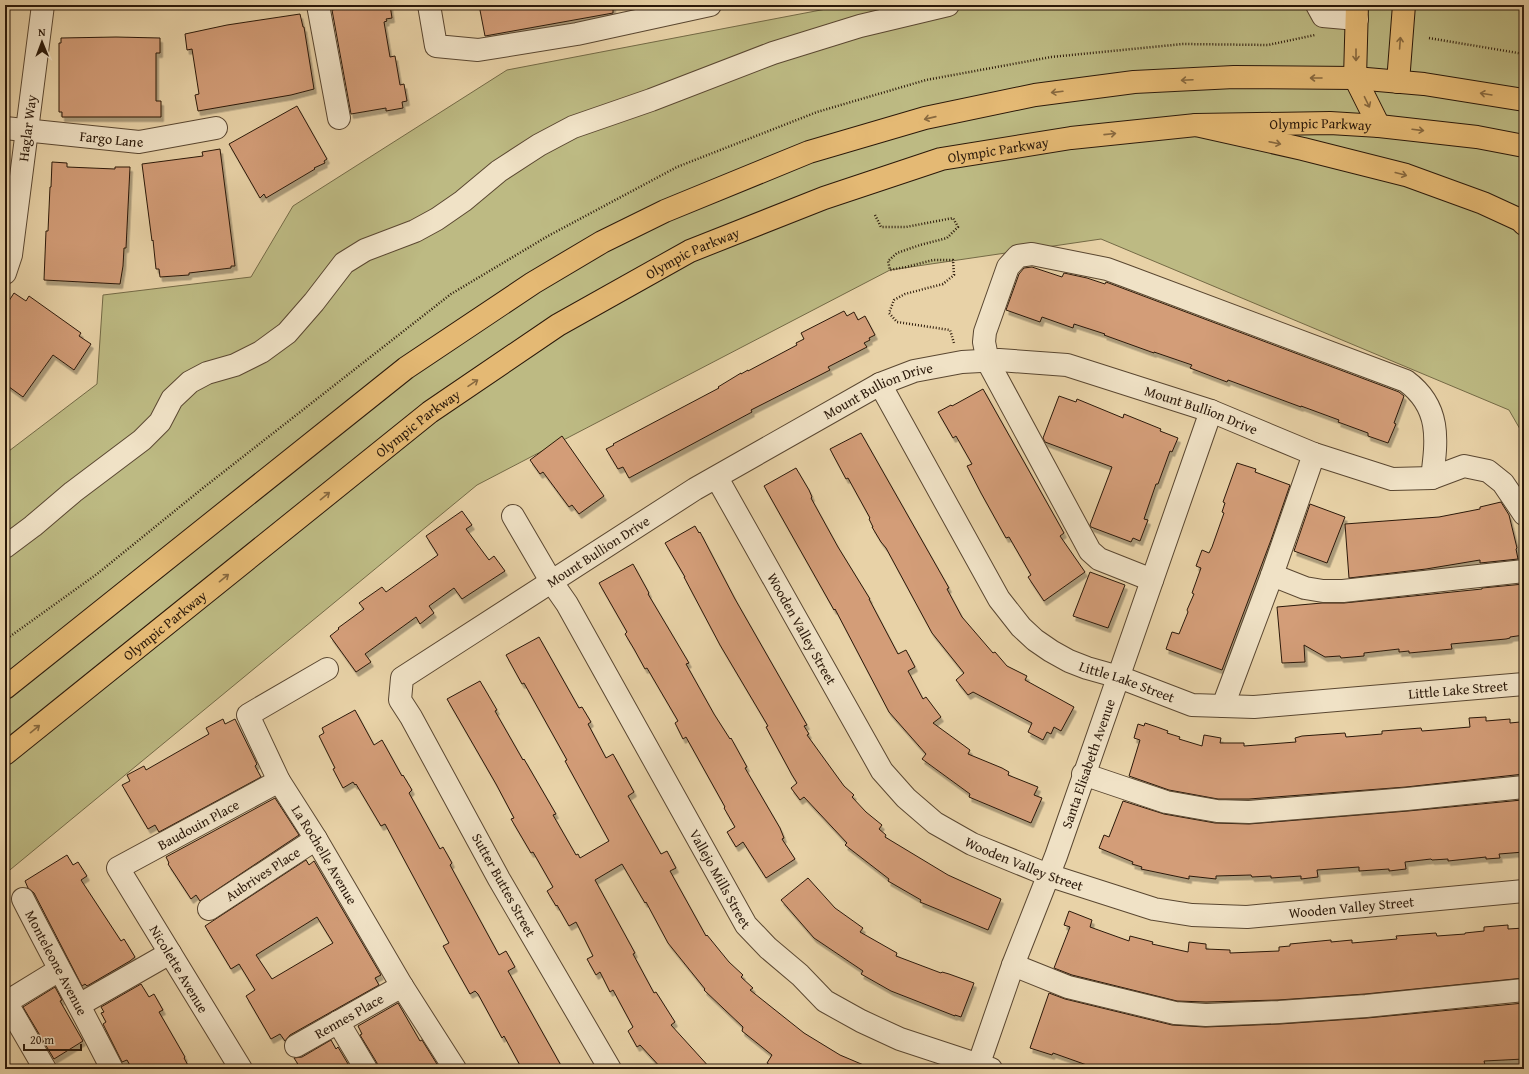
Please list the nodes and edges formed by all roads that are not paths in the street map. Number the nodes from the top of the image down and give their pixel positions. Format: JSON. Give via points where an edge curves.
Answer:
{"nodes":[{"id":1,"x":43,"y":5,"type":"edge"},
{"id":2,"x":318,"y":5,"type":"edge"},
{"id":3,"x":429,"y":5,"type":"edge"},
{"id":4,"x":710,"y":5,"type":"edge"},
{"id":5,"x":948,"y":5,"type":"edge"},
{"id":6,"x":1317,"y":5,"type":"edge"},
{"id":7,"x":1404,"y":5,"type":"edge"},
{"id":8,"x":1357,"y":12,"type":"edge"},
{"id":9,"x":1356,"y":78,"type":"junction"},
{"id":10,"x":1398,"y":82,"type":"junction"},
{"id":11,"x":1524,"y":100,"type":"edge"},
{"id":12,"x":339,"y":118,"type":"dead end"},
{"id":13,"x":1196,"y":125,"type":"junction"},
{"id":14,"x":1379,"y":126,"type":"junction"},
{"id":15,"x":5,"y":128,"type":"edge"},
{"id":16,"x":216,"y":128,"type":"dead end"},
{"id":17,"x":26,"y":131,"type":"junction"},
{"id":18,"x":1524,"y":146,"type":"edge"},
{"id":19,"x":1524,"y":224,"type":"edge"},
{"id":20,"x":5,"y":273,"type":"edge"},
{"id":21,"x":988,"y":362,"type":"junction"},
{"id":22,"x":880,"y":384,"type":"junction"},
{"id":23,"x":1211,"y":411,"type":"junction"},
{"id":24,"x":1314,"y":454,"type":"junction"},
{"id":25,"x":717,"y":478,"type":"junction"},
{"id":26,"x":1432,"y":478,"type":"junction"},
{"id":27,"x":1524,"y":514,"type":"edge"},
{"id":28,"x":513,"y":516,"type":"dead end"},
{"id":29,"x":5,"y":547,"type":"edge"},
{"id":30,"x":1524,"y":571,"type":"edge"},
{"id":31,"x":1272,"y":575,"type":"junction"},
{"id":32,"x":1152,"y":580,"type":"junction"},
{"id":33,"x":551,"y":581,"type":"junction"},
{"id":34,"x":327,"y":669,"type":"dead end"},
{"id":35,"x":1119,"y":677,"type":"junction"},
{"id":36,"x":1524,"y":684,"type":"edge"},
{"id":37,"x":5,"y":688,"type":"edge"},
{"id":38,"x":400,"y":700,"type":"joint"},
{"id":39,"x":1223,"y":706,"type":"junction"},
{"id":40,"x":5,"y":754,"type":"edge"},
{"id":41,"x":1083,"y":774,"type":"junction"},
{"id":42,"x":279,"y":781,"type":"junction"},
{"id":43,"x":1524,"y":787,"type":"edge"},
{"id":44,"x":316,"y":839,"type":"junction"},
{"id":45,"x":118,"y":868,"type":"joint"},
{"id":46,"x":1048,"y":875,"type":"junction"},
{"id":47,"x":1524,"y":891,"type":"edge"},
{"id":48,"x":23,"y":899,"type":"dead end"},
{"id":49,"x":209,"y":909,"type":"dead end"},
{"id":50,"x":170,"y":953,"type":"junction"},
{"id":51,"x":1013,"y":965,"type":"junction"},
{"id":52,"x":59,"y":970,"type":"junction"},
{"id":53,"x":402,"y":986,"type":"junction"},
{"id":54,"x":1524,"y":990,"type":"edge"},
{"id":55,"x":5,"y":1002,"type":"edge"},
{"id":56,"x":79,"y":1005,"type":"junction"},
{"id":57,"x":338,"y":1022,"type":"junction"},
{"id":58,"x":296,"y":1046,"type":"dead end"},
{"id":59,"x":982,"y":1067,"type":"edge"},
{"id":60,"x":45,"y":1069,"type":"edge"},
{"id":61,"x":112,"y":1069,"type":"edge"},
{"id":62,"x":241,"y":1069,"type":"edge"},
{"id":63,"x":366,"y":1069,"type":"edge"},
{"id":64,"x":455,"y":1069,"type":"edge"},
{"id":65,"x":610,"y":1069,"type":"edge"}],
"edges":[{"from":1,"to":17,"type":"street","name":"Haglar Way"},
{"from":2,"to":12,"type":"street"},
{"from":3,"to":4,"type":"street","via":[[436,46],[478,50],[577,34]]},
{"from":5,"to":29,"type":"street","via":[[860,26],[773,54],[573,127],[539,145],[499,170],[437,219],[415,231],[365,250],[344,263],[287,333],[261,352],[190,382],[172,399],[160,422],[142,440]]},
{"from":6,"to":8,"type":"street","via":[[1323,16]]},
{"from":10,"to":7,"type":"main road","one_way":true},
{"from":8,"to":9,"type":"main road","one_way":true},
{"from":9,"to":10,"type":"main road"},
{"from":9,"to":14,"type":"main road","one_way":true},
{"from":9,"to":37,"type":"main road","one_way":true,"via":[[1234,77],[1134,82],[1035,95],[925,118],[809,152],[665,211],[602,242],[533,282],[406,368]]},
{"from":11,"to":10,"type":"main road","one_way":true},
{"from":13,"to":14,"type":"main road","name":"Olympic Parkway","via":[[1330,123]]},
{"from":13,"to":19,"type":"main road","one_way":true,"via":[[1406,176],[1483,203]]},
{"from":40,"to":13,"type":"main road","name":"Olympic Parkway","one_way":true,"via":[[430,412],[558,325],[690,251],[824,198],[941,159],[1071,138]]},
{"from":14,"to":18,"type":"main road","name":"Olympic Parkway","one_way":true,"via":[[1477,137]]},
{"from":15,"to":17,"type":"street","name":"Fargo Lane"},
{"from":16,"to":17,"type":"street","name":"Fargo Lane","via":[[139,142]]},
{"from":17,"to":20,"type":"street","name":"Haglar Way","via":[[11,255]]},
{"from":21,"to":22,"type":"street","name":"Mount Bullion Drive","via":[[962,362],[914,371]]},
{"from":21,"to":23,"type":"street","name":"Mount Bullion Drive","via":[[999,360],[1067,365]]},
{"from":21,"to":26,"type":"street","via":[[985,332],[1008,267],[1018,256],[1032,254],[1106,269],[1406,380],[1420,393],[1431,413],[1435,428],[1436,445]]},
{"from":21,"to":32,"type":"street","via":[[1090,551],[1099,559]]},
{"from":22,"to":25,"type":"street","name":"Mount Bullion Drive"},
{"from":22,"to":35,"type":"street","name":"Little Lake Street","via":[[1010,614],[1035,640],[1051,651],[1087,668]]},
{"from":23,"to":24,"type":"street","name":"Mount Bullion Drive"},
{"from":23,"to":32,"type":"street","name":"Santa Elisabeth Avenue"},
{"from":24,"to":26,"type":"street","name":"Mount Bullion Drive","via":[[1392,479]]},
{"from":24,"to":31,"type":"street"},
{"from":25,"to":33,"type":"street","name":"Mount Bullion Drive"},
{"from":25,"to":46,"type":"street","name":"Wooden Valley Street","via":[[882,772],[906,798],[935,823],[972,844]]},
{"from":26,"to":27,"type":"street","name":"Mount Bullion Drive","via":[[1464,466],[1488,471],[1503,483]]},
{"from":28,"to":33,"type":"street","name":"Vallejo Mills Street"},
{"from":30,"to":31,"type":"street","via":[[1343,591],[1305,588]]},
{"from":31,"to":39,"type":"street"},
{"from":32,"to":35,"type":"street","name":"Santa Elisabeth Avenue"},
{"from":33,"to":38,"type":"street","name":"Mount Bullion Drive","via":[[402,678]]},
{"from":33,"to":59,"type":"street","name":"Vallejo Mills Street","via":[[567,604],[746,926],[825,1001],[900,1039]]},
{"from":34,"to":42,"type":"street","name":"La Rochelle Avenue","via":[[248,715]]},
{"from":35,"to":39,"type":"street","name":"Little Lake Street","via":[[1192,705]]},
{"from":35,"to":41,"type":"street","name":"Santa Elisabeth Avenue"},
{"from":36,"to":39,"type":"street","name":"Little Lake Street","via":[[1254,707]]},
{"from":38,"to":65,"type":"street","name":"Sutter Buttes Street","via":[[412,717],[509,896]]},
{"from":41,"to":43,"type":"street","via":[[1166,802],[1217,811],[1408,799]]},
{"from":41,"to":46,"type":"street","name":"Santa Elisabeth Avenue"},
{"from":42,"to":44,"type":"street","name":"La Rochelle Avenue"},
{"from":42,"to":45,"type":"street","name":"Baudouin Place"},
{"from":44,"to":49,"type":"street","name":"Aubrives Place"},
{"from":44,"to":53,"type":"street","name":"La Rochelle Avenue"},
{"from":45,"to":50,"type":"street","name":"Nicolette Avenue"},
{"from":46,"to":47,"type":"street","name":"Wooden Valley Street","via":[[1154,909],[1192,916],[1247,917]]},
{"from":46,"to":51,"type":"street","name":"Santa Elisabeth Avenue"},
{"from":48,"to":52,"type":"street","name":"Monteleone Avenue"},
{"from":50,"to":56,"type":"street"},
{"from":50,"to":62,"type":"street","name":"Nicolette Avenue"},
{"from":51,"to":54,"type":"street","via":[[1068,987],[1175,1013],[1206,1015],[1366,1006]]},
{"from":51,"to":59,"type":"street","name":"Santa Elisabeth Avenue"},
{"from":52,"to":55,"type":"street"},
{"from":52,"to":56,"type":"street","name":"Monteleone Avenue"},
{"from":53,"to":57,"type":"street","name":"Rennes Place"},
{"from":53,"to":64,"type":"street","name":"La Rochelle Avenue"},
{"from":55,"to":60,"type":"street"},
{"from":56,"to":61,"type":"street","name":"Monteleone Avenue"},
{"from":57,"to":58,"type":"street","name":"Rennes Place"},
{"from":57,"to":63,"type":"street"}]}
